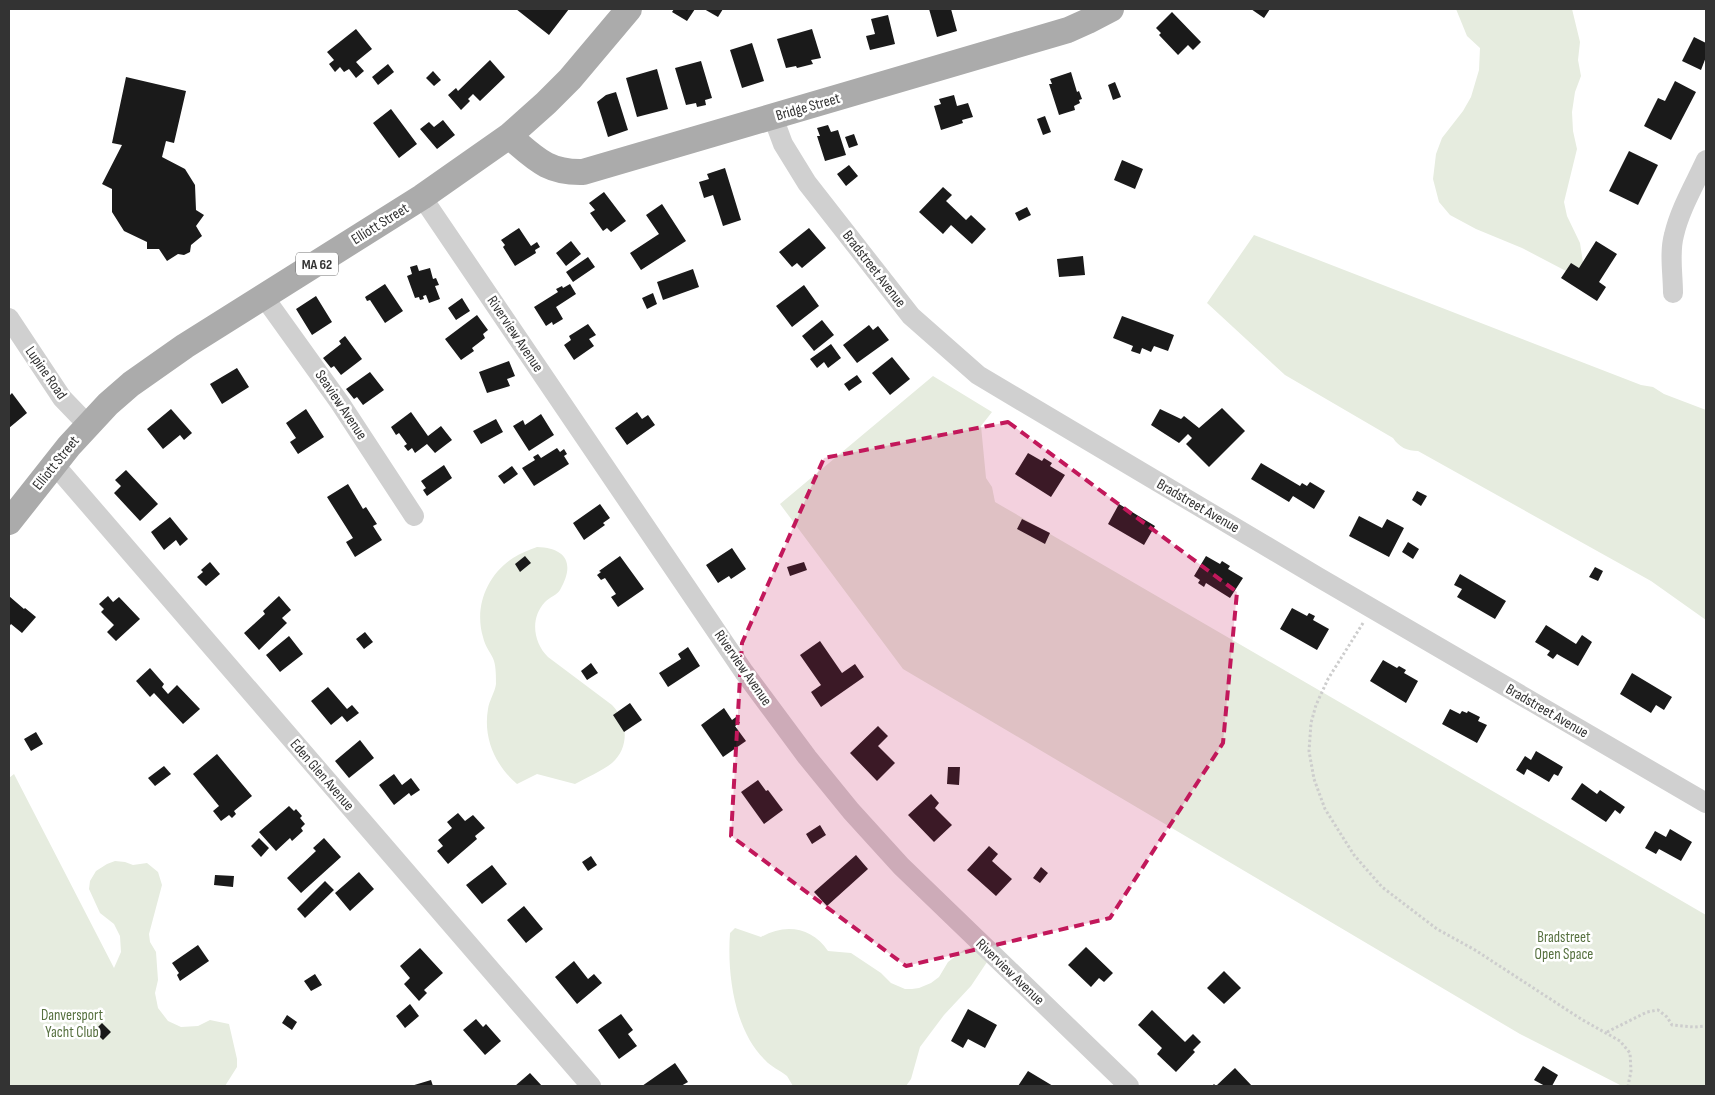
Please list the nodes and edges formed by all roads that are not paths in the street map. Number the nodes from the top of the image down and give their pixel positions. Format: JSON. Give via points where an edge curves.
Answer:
{"nodes":[{"id":1,"x":629,"y":9,"type":"edge"},
{"id":2,"x":1111,"y":9,"type":"edge"},
{"id":3,"x":774,"y":117,"type":"junction"},
{"id":4,"x":509,"y":136,"type":"junction"},
{"id":5,"x":1706,"y":160,"type":"edge"},
{"id":6,"x":422,"y":197,"type":"junction"},
{"id":7,"x":1673,"y":293,"type":"dead end"},
{"id":8,"x":264,"y":296,"type":"junction"},
{"id":9,"x":9,"y":318,"type":"edge"},
{"id":10,"x":88,"y":425,"type":"junction"},
{"id":11,"x":54,"y":464,"type":"junction"},
{"id":12,"x":414,"y":516,"type":"dead end"},
{"id":13,"x":9,"y":522,"type":"edge"},
{"id":14,"x":1706,"y":803,"type":"edge"},
{"id":15,"x":591,"y":1086,"type":"edge"},
{"id":16,"x":1129,"y":1086,"type":"edge"}],
"edges":[{"from":1,"to":4,"type":"main road","name":"Elliott Street","number":"MA 62","via":[[564,85]]},
{"from":2,"to":3,"type":"main road","name":"Bridge Street","via":[[1068,30]]},
{"from":3,"to":4,"type":"main road","name":"Bridge Street","via":[[583,172],[567,172],[545,165]]},
{"from":3,"to":14,"type":"street","name":"Bradstreet Avenue","via":[[783,144],[806,183],[911,316],[978,375]]},
{"from":4,"to":6,"type":"main road","name":"Elliott Street","number":"MA 62"},
{"from":5,"to":7,"type":"street","via":[[1673,236]]},
{"from":6,"to":8,"type":"main road","name":"Elliott Street","number":"MA 62"},
{"from":6,"to":16,"type":"street","name":"Riverview Avenue","via":[[744,672],[807,757],[901,866]]},
{"from":8,"to":10,"type":"main road","name":"Elliott Street","number":"MA 62","via":[[156,366],[108,404]]},
{"from":8,"to":12,"type":"street","name":"Seaview Avenue","via":[[340,403]]},
{"from":9,"to":10,"type":"street","name":"Lupine Road","via":[[62,398]]},
{"from":10,"to":11,"type":"main road","name":"Elliott Street","number":"MA 62"},
{"from":11,"to":13,"type":"main road","name":"Elliott Street","number":"MA 62"},
{"from":11,"to":15,"type":"street","name":"Eden Glen Avenue"}]}
